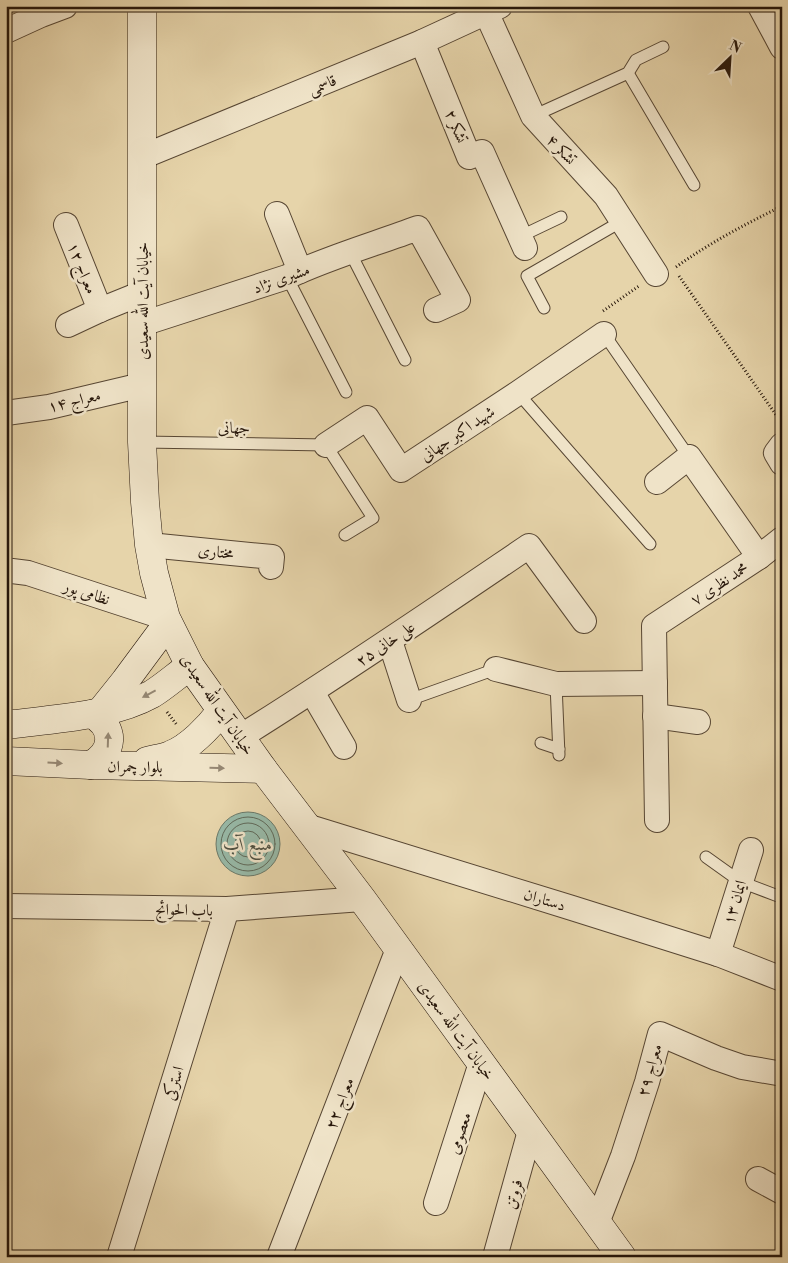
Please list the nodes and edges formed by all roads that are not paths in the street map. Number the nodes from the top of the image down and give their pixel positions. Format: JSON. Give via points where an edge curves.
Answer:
{"nodes":[{"id":1,"x":65,"y":6,"type":"edge"},
{"id":2,"x":142,"y":6,"type":"edge"},
{"id":3,"x":760,"y":6,"type":"edge"},
{"id":4,"x":493,"y":9,"type":"edge"},
{"id":5,"x":6,"y":31,"type":"edge"},
{"id":6,"x":422,"y":42,"type":"junction"},
{"id":7,"x":663,"y":47,"type":"dead end"},
{"id":8,"x":782,"y":47,"type":"edge"},
{"id":9,"x":628,"y":73,"type":"junction"},
{"id":10,"x":533,"y":116,"type":"junction"},
{"id":11,"x":142,"y":157,"type":"junction"},
{"id":12,"x":694,"y":185,"type":"dead end"},
{"id":13,"x":276,"y":214,"type":"dead end"},
{"id":14,"x":561,"y":217,"type":"dead end"},
{"id":15,"x":622,"y":221,"type":"junction"},
{"id":16,"x":66,"y":225,"type":"dead end"},
{"id":17,"x":522,"y":242,"type":"joint"},
{"id":18,"x":350,"y":252,"type":"junction"},
{"id":19,"x":294,"y":274,"type":"junction"},
{"id":20,"x":656,"y":274,"type":"road end"},
{"id":21,"x":142,"y":293,"type":"junction"},
{"id":22,"x":544,"y":308,"type":"dead end"},
{"id":23,"x":100,"y":310,"type":"junction"},
{"id":24,"x":436,"y":310,"type":"dead end"},
{"id":25,"x":142,"y":324,"type":"junction"},
{"id":26,"x":68,"y":325,"type":"dead end"},
{"id":27,"x":604,"y":334,"type":"joint"},
{"id":28,"x":404,"y":360,"type":"dead end"},
{"id":29,"x":142,"y":385,"type":"junction"},
{"id":30,"x":346,"y":392,"type":"dead end"},
{"id":31,"x":518,"y":393,"type":"junction"},
{"id":32,"x":6,"y":413,"type":"edge"},
{"id":33,"x":142,"y":442,"type":"junction"},
{"id":34,"x":326,"y":445,"type":"junction"},
{"id":35,"x":782,"y":445,"type":"edge"},
{"id":36,"x":689,"y":457,"type":"junction"},
{"id":37,"x":782,"y":463,"type":"edge"},
{"id":38,"x":657,"y":482,"type":"dead end"},
{"id":39,"x":345,"y":535,"type":"dead end"},
{"id":40,"x":782,"y":538,"type":"edge"},
{"id":41,"x":149,"y":544,"type":"junction"},
{"id":42,"x":650,"y":544,"type":"dead end"},
{"id":43,"x":759,"y":557,"type":"junction"},
{"id":44,"x":270,"y":567,"type":"dead end"},
{"id":45,"x":6,"y":571,"type":"edge"},
{"id":46,"x":167,"y":620,"type":"junction"},
{"id":47,"x":584,"y":621,"type":"dead end"},
{"id":48,"x":390,"y":641,"type":"junction"},
{"id":49,"x":190,"y":666,"type":"junction"},
{"id":50,"x":496,"y":669,"type":"joint"},
{"id":51,"x":655,"y":683,"type":"junction"},
{"id":52,"x":556,"y":684,"type":"junction"},
{"id":53,"x":312,"y":692,"type":"junction"},
{"id":54,"x":409,"y":700,"type":"joint"},
{"id":55,"x":221,"y":711,"type":"junction"},
{"id":56,"x":97,"y":713,"type":"junction"},
{"id":57,"x":656,"y":716,"type":"junction"},
{"id":58,"x":698,"y":722,"type":"dead end"},
{"id":59,"x":6,"y":724,"type":"edge"},
{"id":60,"x":240,"y":737,"type":"junction"},
{"id":61,"x":541,"y":743,"type":"dead end"},
{"id":62,"x":344,"y":747,"type":"dead end"},
{"id":63,"x":6,"y":761,"type":"edge"},
{"id":64,"x":91,"y":765,"type":"junction"},
{"id":65,"x":121,"y":766,"type":"junction"},
{"id":66,"x":263,"y":769,"type":"junction"},
{"id":67,"x":657,"y":820,"type":"dead end"},
{"id":68,"x":306,"y":826,"type":"junction"},
{"id":69,"x":751,"y":850,"type":"dead end"},
{"id":70,"x":706,"y":857,"type":"dead end"},
{"id":71,"x":741,"y":882,"type":"junction"},
{"id":72,"x":778,"y":896,"type":"dead end"},
{"id":73,"x":362,"y":899,"type":"junction"},
{"id":74,"x":6,"y":906,"type":"edge"},
{"id":75,"x":227,"y":909,"type":"junction"},
{"id":76,"x":398,"y":949,"type":"junction"},
{"id":77,"x":718,"y":954,"type":"junction"},
{"id":78,"x":782,"y":979,"type":"edge"},
{"id":79,"x":481,"y":1063,"type":"junction"},
{"id":80,"x":777,"y":1073,"type":"dead end"},
{"id":81,"x":530,"y":1131,"type":"junction"},
{"id":82,"x":758,"y":1179,"type":"dead end"},
{"id":83,"x":782,"y":1192,"type":"edge"},
{"id":84,"x":436,"y":1202,"type":"dead end"},
{"id":85,"x":597,"y":1223,"type":"junction"},
{"id":86,"x":119,"y":1257,"type":"edge"},
{"id":87,"x":279,"y":1257,"type":"edge"},
{"id":88,"x":495,"y":1257,"type":"edge"},
{"id":89,"x":622,"y":1257,"type":"edge"}],
"edges":[{"from":1,"to":5,"type":"street"},
{"from":2,"to":11,"type":"main road","name":"خیابان آیت الله سعیدی"},
{"from":3,"to":8,"type":"street"},
{"from":4,"to":6,"type":"street","name":"قاسمی"},
{"from":4,"to":10,"type":"street","name":"تشکر ۴"},
{"from":6,"to":11,"type":"street","name":"قاسمی"},
{"from":6,"to":17,"type":"street","name":"تشکر ۲","via":[[469,157],[482,152]]},
{"from":7,"to":9,"type":"lane","via":[[636,60]]},
{"from":9,"to":10,"type":"lane"},
{"from":9,"to":12,"type":"lane"},
{"from":10,"to":15,"type":"street","name":"تشکر ۴","via":[[606,196]]},
{"from":11,"to":21,"type":"main road","name":"خیابان آیت الله سعیدی"},
{"from":13,"to":19,"type":"street"},
{"from":14,"to":17,"type":"lane"},
{"from":15,"to":20,"type":"street","name":"تشکر ۴"},
{"from":15,"to":22,"type":"lane","via":[[527,276]]},
{"from":16,"to":23,"type":"street","name":"معراج ۱۲"},
{"from":18,"to":19,"type":"street","name":"مشیری نژاد"},
{"from":18,"to":24,"type":"street","name":"مشیری نژاد","via":[[418,228],[458,300]]},
{"from":18,"to":28,"type":"lane"},
{"from":19,"to":25,"type":"street","name":"مشیری نژاد"},
{"from":19,"to":30,"type":"lane"},
{"from":21,"to":23,"type":"street","name":"معراج ۱۲"},
{"from":21,"to":25,"type":"main road","name":"خیابان آیت الله سعیدی"},
{"from":23,"to":26,"type":"street","name":"معراج ۱۲"},
{"from":25,"to":29,"type":"main road","name":"خیابان آیت الله سعیدی"},
{"from":27,"to":31,"type":"street","name":"شهید اکبر جهانی"},
{"from":27,"to":36,"type":"lane"},
{"from":29,"to":32,"type":"street","name":"معراج ۱۴","via":[[48,407]]},
{"from":29,"to":33,"type":"main road","name":"خیابان آیت الله سعیدی"},
{"from":31,"to":34,"type":"street","name":"شهید اکبر جهانی","via":[[401,470],[367,418]]},
{"from":31,"to":42,"type":"lane"},
{"from":33,"to":34,"type":"lane","name":"جهانی"},
{"from":33,"to":41,"type":"main road","name":"خیابان آیت الله سعیدی"},
{"from":34,"to":39,"type":"lane","via":[[373,518]]},
{"from":35,"to":37,"type":"street","via":[[776,453]]},
{"from":36,"to":38,"type":"street"},
{"from":36,"to":43,"type":"street"},
{"from":40,"to":43,"type":"street","name":"محمد نظری ۷"},
{"from":41,"to":44,"type":"street","name":"مختاری","via":[[272,557]]},
{"from":41,"to":46,"type":"main road","name":"خیابان آیت الله سعیدی"},
{"from":43,"to":51,"type":"street","name":"محمد نظری ۷","via":[[654,626]]},
{"from":45,"to":46,"type":"street","name":"نظامی پور","via":[[28,573]]},
{"from":46,"to":49,"type":"main road","name":"خیابان آیت الله سعیدی"},
{"from":46,"to":56,"type":"main road","via":[[125,682]]},
{"from":47,"to":48,"type":"street","name":"علی خانی ۲۵","via":[[529,546]]},
{"from":48,"to":53,"type":"street","name":"علی خانی ۲۵"},
{"from":48,"to":54,"type":"street"},
{"from":49,"to":55,"type":"main road","name":"خیابان آیت الله سعیدی"},
{"from":49,"to":56,"type":"main road","one_way":true,"via":[[152,694]]},
{"from":50,"to":52,"type":"street"},
{"from":50,"to":54,"type":"lane"},
{"from":51,"to":52,"type":"street"},
{"from":51,"to":57,"type":"street"},
{"from":52,"to":61,"type":"lane","via":[[559,752]]},
{"from":53,"to":60,"type":"street","name":"علی خانی ۲۵"},
{"from":53,"to":62,"type":"street"},
{"from":55,"to":60,"type":"main road","name":"خیابان آیت الله سعیدی"},
{"from":55,"to":65,"type":"main road","via":[[191,743],[171,755]]},
{"from":56,"to":59,"type":"main road"},
{"from":64,"to":56,"type":"main road","one_way":true,"via":[[99,761],[108,747],[108,730]]},
{"from":57,"to":58,"type":"street"},
{"from":57,"to":67,"type":"street"},
{"from":60,"to":66,"type":"main road","name":"خیابان آیت الله سعیدی"},
{"from":63,"to":64,"type":"main road","name":"بلوار چمران","one_way":true},
{"from":64,"to":65,"type":"main road","name":"بلوار چمران"},
{"from":65,"to":66,"type":"main road","name":"بلوار چمران","one_way":true},
{"from":66,"to":68,"type":"main road","name":"خیابان آیت الله سعیدی"},
{"from":68,"to":73,"type":"main road","name":"خیابان آیت الله سعیدی"},
{"from":68,"to":77,"type":"street","name":"دستاران","via":[[572,908],[644,941]]},
{"from":69,"to":71,"type":"street","name":"ایمان ۱۳"},
{"from":70,"to":71,"type":"lane"},
{"from":71,"to":72,"type":"lane"},
{"from":71,"to":77,"type":"street","name":"ایمان ۱۳"},
{"from":73,"to":75,"type":"street","name":"باب الحوائج"},
{"from":73,"to":76,"type":"main road","name":"خیابان آیت الله سعیدی"},
{"from":74,"to":75,"type":"street","name":"باب الحوائج"},
{"from":75,"to":86,"type":"street","name":"استرکی"},
{"from":76,"to":79,"type":"main road","name":"خیابان آیت الله سعیدی"},
{"from":76,"to":87,"type":"street","name":"معراج ۲۲"},
{"from":77,"to":78,"type":"street","name":"دستاران"},
{"from":79,"to":81,"type":"main road","name":"خیابان آیت الله سعیدی"},
{"from":79,"to":84,"type":"street","name":"معصومی"},
{"from":80,"to":85,"type":"street","name":"معراج ۲۹","via":[[742,1067],[660,1034],[626,1149]]},
{"from":81,"to":85,"type":"main road","name":"خیابان آیت الله سعیدی"},
{"from":81,"to":88,"type":"street","name":"فروتن"},
{"from":82,"to":83,"type":"street"},
{"from":85,"to":89,"type":"main road","name":"خیابان آیت الله سعیدی"}]}
